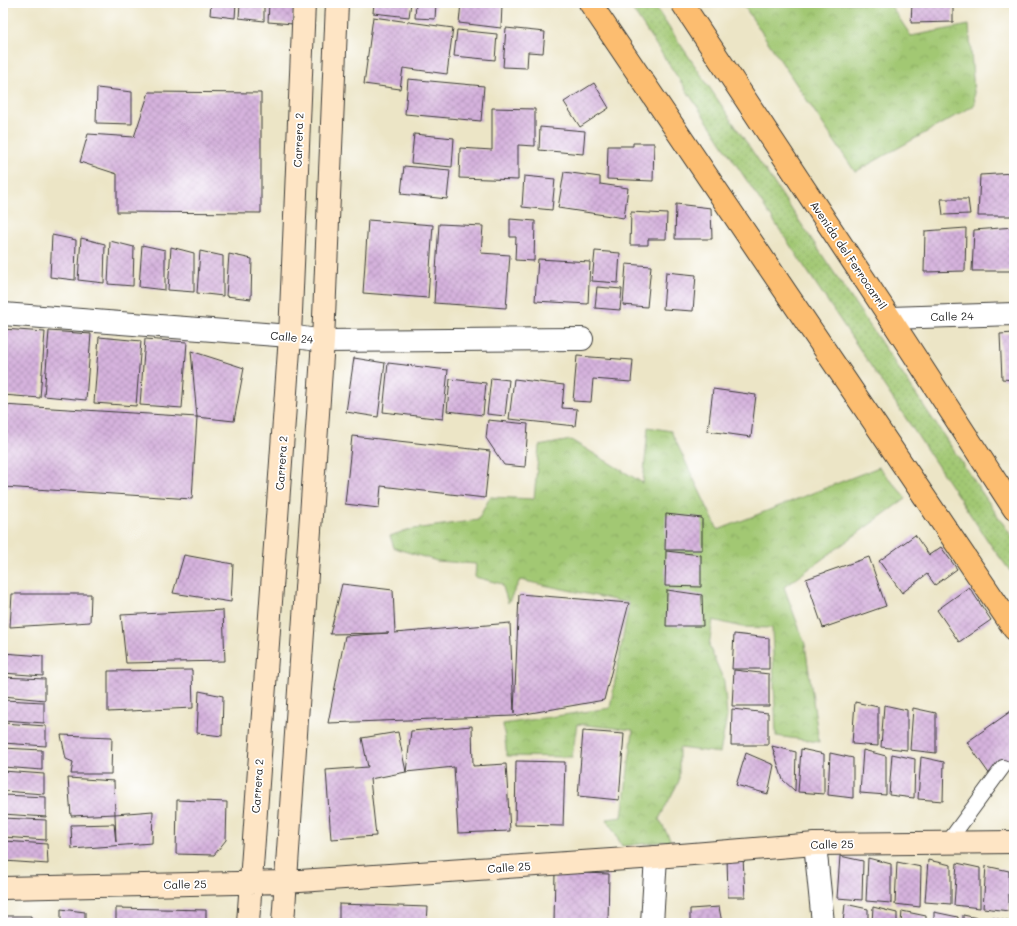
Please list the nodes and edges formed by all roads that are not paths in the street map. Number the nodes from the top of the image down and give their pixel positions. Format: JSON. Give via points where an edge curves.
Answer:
{"nodes":[{"id":1,"x":304,"y":3,"type":"edge"},
{"id":2,"x":336,"y":3,"type":"edge"},
{"id":3,"x":590,"y":3,"type":"edge"},
{"id":4,"x":682,"y":3,"type":"edge"},
{"id":5,"x":3,"y":314,"type":"edge"},
{"id":6,"x":1014,"y":314,"type":"edge"},
{"id":7,"x":890,"y":318,"type":"junction"},
{"id":8,"x":290,"y":336,"type":"junction"},
{"id":9,"x":582,"y":340,"type":"dead end"},
{"id":10,"x":323,"y":341,"type":"junction"},
{"id":11,"x":1014,"y":509,"type":"edge"},
{"id":12,"x":1014,"y":629,"type":"edge"},
{"id":13,"x":1003,"y":767,"type":"dead end"},
{"id":14,"x":948,"y":842,"type":"junction"},
{"id":15,"x":1014,"y":842,"type":"edge"},
{"id":16,"x":815,"y":844,"type":"junction"},
{"id":17,"x":656,"y":856,"type":"junction"},
{"id":18,"x":250,"y":882,"type":"junction"},
{"id":19,"x":285,"y":882,"type":"junction"},
{"id":20,"x":3,"y":888,"type":"edge"},
{"id":21,"x":248,"y":923,"type":"edge"},
{"id":22,"x":283,"y":923,"type":"edge"},
{"id":23,"x":652,"y":923,"type":"edge"},
{"id":24,"x":823,"y":923,"type":"edge"}],
"edges":[{"from":1,"to":8,"type":"street","name":"Carrera 2"},
{"from":2,"to":10,"type":"street"},
{"from":3,"to":12,"type":"main road"},
{"from":4,"to":7,"type":"main road","name":"Avenida del Ferrocarril"},
{"from":5,"to":8,"type":"street","name":"Calle 24"},
{"from":6,"to":7,"type":"street","name":"Calle 24"},
{"from":7,"to":11,"type":"main road","name":"Avenida del Ferrocarril"},
{"from":8,"to":10,"type":"street","name":"Calle 24"},
{"from":8,"to":18,"type":"street","name":"Carrera 2"},
{"from":9,"to":10,"type":"street","name":"Calle 24"},
{"from":10,"to":19,"type":"street"},
{"from":13,"to":14,"type":"lane"},
{"from":14,"to":15,"type":"street","name":"Calle 25"},
{"from":14,"to":16,"type":"street","name":"Calle 25"},
{"from":16,"to":17,"type":"street","name":"Calle 25"},
{"from":16,"to":24,"type":"street"},
{"from":17,"to":19,"type":"street","name":"Calle 25"},
{"from":17,"to":23,"type":"street"},
{"from":18,"to":19,"type":"street","name":"Calle 25"},
{"from":18,"to":20,"type":"street","name":"Calle 25"},
{"from":18,"to":21,"type":"street","name":"Carrera 2"},
{"from":19,"to":22,"type":"street"}]}
